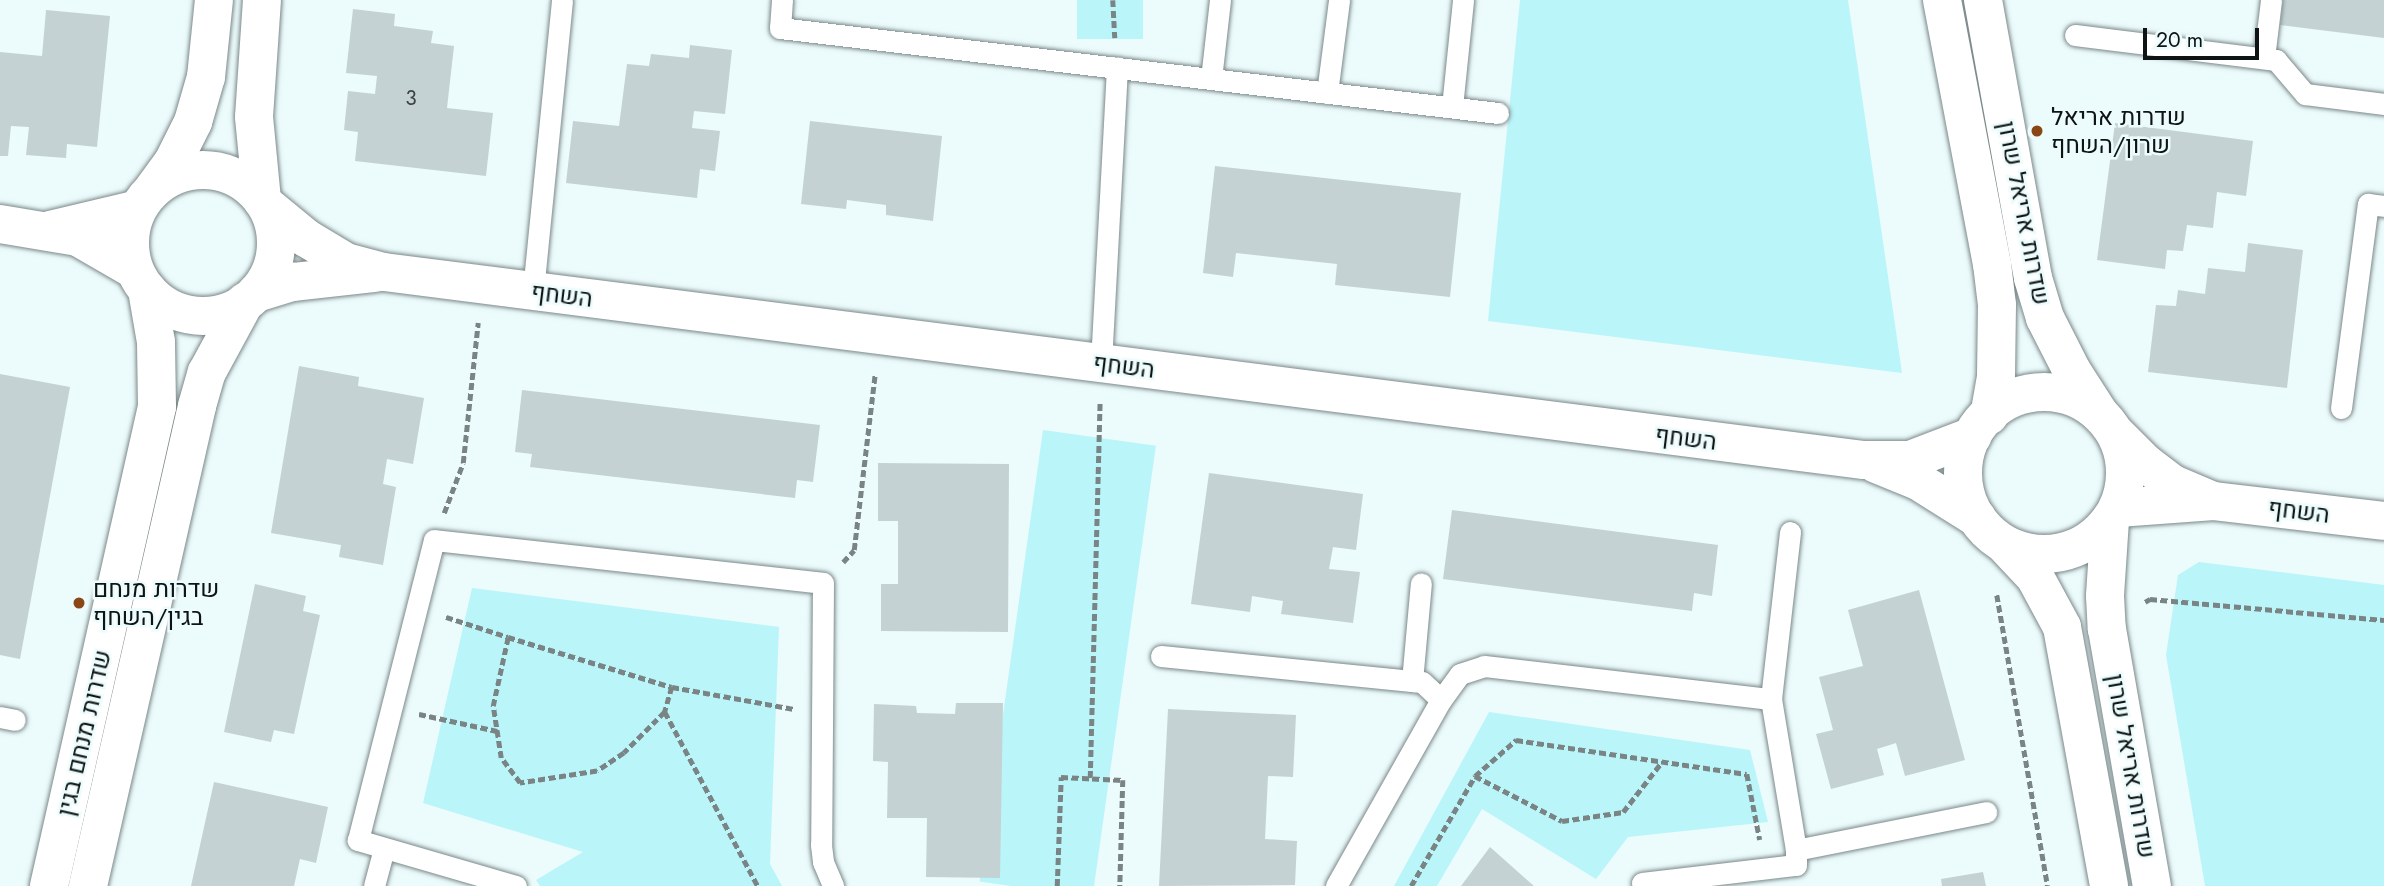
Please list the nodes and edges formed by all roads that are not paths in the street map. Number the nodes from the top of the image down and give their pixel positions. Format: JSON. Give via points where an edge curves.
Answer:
{"nodes":[{"id":1,"x":214,"y":0,"type":"edge"},
{"id":2,"x":262,"y":0,"type":"edge"},
{"id":3,"x":562,"y":0,"type":"edge"},
{"id":4,"x":782,"y":0,"type":"edge"},
{"id":5,"x":1220,"y":0,"type":"edge"},
{"id":6,"x":1339,"y":0,"type":"edge"},
{"id":7,"x":1463,"y":0,"type":"edge"},
{"id":8,"x":1942,"y":0,"type":"edge"},
{"id":9,"x":1983,"y":0,"type":"edge"},
{"id":10,"x":2271,"y":0,"type":"edge"},
{"id":11,"x":2075,"y":35,"type":"dead end"},
{"id":12,"x":2264,"y":58,"type":"junction"},
{"id":13,"x":1116,"y":67,"type":"junction"},
{"id":14,"x":1211,"y":79,"type":"junction"},
{"id":15,"x":1327,"y":93,"type":"junction"},
{"id":16,"x":2384,"y":104,"type":"edge"},
{"id":17,"x":1452,"y":107,"type":"junction"},
{"id":18,"x":1498,"y":113,"type":"dead end"},
{"id":19,"x":146,"y":199,"type":"junction"},
{"id":20,"x":265,"y":203,"type":"junction"},
{"id":21,"x":2384,"y":206,"type":"edge"},
{"id":22,"x":0,"y":225,"type":"edge"},
{"id":23,"x":50,"y":230,"type":"junction"},
{"id":24,"x":384,"y":272,"type":"junction"},
{"id":25,"x":140,"y":279,"type":"junction"},
{"id":26,"x":533,"y":291,"type":"junction"},
{"id":27,"x":251,"y":298,"type":"junction"},
{"id":28,"x":1101,"y":363,"type":"junction"},
{"id":29,"x":2342,"y":408,"type":"dead end"},
{"id":30,"x":2108,"y":424,"type":"junction"},
{"id":31,"x":1981,"y":425,"type":"junction"},
{"id":32,"x":1864,"y":460,"type":"junction"},
{"id":33,"x":2214,"y":501,"type":"junction"},
{"id":34,"x":2114,"y":514,"type":"junction"},
{"id":35,"x":2384,"y":521,"type":"edge"},
{"id":36,"x":1991,"y":531,"type":"junction"},
{"id":37,"x":1790,"y":532,"type":"dead end"},
{"id":38,"x":1421,"y":583,"type":"dead end"},
{"id":39,"x":1161,"y":656,"type":"dead end"},
{"id":40,"x":1412,"y":681,"type":"junction"},
{"id":41,"x":1771,"y":699,"type":"junction"},
{"id":42,"x":1441,"y":701,"type":"junction"},
{"id":43,"x":1986,"y":811,"type":"dead end"},
{"id":44,"x":384,"y":848,"type":"junction"},
{"id":45,"x":1796,"y":850,"type":"junction"},
{"id":46,"x":1642,"y":883,"type":"dead end"},
{"id":47,"x":49,"y":886,"type":"edge"},
{"id":48,"x":88,"y":886,"type":"edge"},
{"id":49,"x":374,"y":886,"type":"edge"},
{"id":50,"x":516,"y":886,"type":"edge"},
{"id":51,"x":833,"y":886,"type":"edge"},
{"id":52,"x":1336,"y":886,"type":"edge"},
{"id":53,"x":2109,"y":886,"type":"edge"},
{"id":54,"x":2152,"y":886,"type":"edge"}],
"edges":[{"from":1,"to":19,"type":"street","via":[[206,77],[193,122],[173,162]]},
{"from":2,"to":20,"type":"street","via":[[254,117]]},
{"from":3,"to":26,"type":"lane"},
{"from":4,"to":13,"type":"lane","via":[[780,28]]},
{"from":5,"to":14,"type":"lane"},
{"from":6,"to":15,"type":"lane"},
{"from":7,"to":17,"type":"lane"},
{"from":8,"to":31,"type":"street","name":"שדרות אריאל שרון","via":[[1997,305],[1996,377]]},
{"from":9,"to":30,"type":"street","name":"שדרות אריאל שרון","via":[[2033,278],[2045,318],[2072,371]]},
{"from":10,"to":12,"type":"lane"},
{"from":11,"to":12,"type":"lane"},
{"from":12,"to":16,"type":"lane","via":[[2276,60],[2305,94]]},
{"from":13,"to":14,"type":"lane"},
{"from":13,"to":28,"type":"lane"},
{"from":14,"to":15,"type":"lane"},
{"from":15,"to":17,"type":"lane"},
{"from":17,"to":18,"type":"lane"},
{"from":19,"to":20,"type":"street","via":[[163,180],[211,169],[253,188]]},
{"from":19,"to":23,"type":"street"},
{"from":19,"to":25,"type":"street","via":[[132,218],[129,244]]},
{"from":20,"to":24,"type":"street","name":"השחף","via":[[306,238],[346,262]]},
{"from":20,"to":27,"type":"street","via":[[275,229],[276,252],[269,274]]},
{"from":21,"to":29,"type":"lane","via":[[2368,204]]},
{"from":22,"to":23,"type":"street"},
{"from":23,"to":25,"type":"street","via":[[78,237]]},
{"from":24,"to":26,"type":"street","name":"השחף"},
{"from":24,"to":27,"type":"street","name":"השחף","via":[[293,282]]},
{"from":25,"to":27,"type":"street","via":[[166,306],[190,315],[216,315]]},
{"from":25,"to":47,"type":"street","name":"שדרות מנחם בגין","via":[[156,341],[157,407]]},
{"from":26,"to":28,"type":"street","name":"השחף"},
{"from":27,"to":48,"type":"street","name":"שדרות מנחם בגין","via":[[207,372],[197,406]]},
{"from":28,"to":32,"type":"street","name":"השחף"},
{"from":30,"to":31,"type":"street","via":[[2078,400],[2053,393],[2027,394],[2001,404]]},
{"from":30,"to":33,"type":"street","name":"השחף","via":[[2145,463],[2173,484]]},
{"from":30,"to":34,"type":"street","via":[[2124,458],[2125,484]]},
{"from":31,"to":32,"type":"street","name":"השחף","via":[[1910,460]]},
{"from":31,"to":36,"type":"street","via":[[1967,447],[1962,475],[1968,502]]},
{"from":32,"to":36,"type":"street","name":"השחף","via":[[1918,481]]},
{"from":33,"to":34,"type":"street","name":"השחף"},
{"from":33,"to":35,"type":"street","name":"השחף"},
{"from":34,"to":36,"type":"street","via":[[2083,545],[2058,554],[2030,553]]},
{"from":34,"to":54,"type":"street","name":"שדרות אריאל שרון","via":[[2105,596],[2107,629]]},
{"from":36,"to":53,"type":"street","name":"שדרות אריאל שרון","via":[[2035,578],[2062,627]]},
{"from":37,"to":41,"type":"lane"},
{"from":38,"to":40,"type":"lane"},
{"from":39,"to":40,"type":"lane"},
{"from":40,"to":42,"type":"lane","via":[[1422,682]]},
{"from":41,"to":42,"type":"lane","via":[[1484,666],[1460,674]]},
{"from":41,"to":45,"type":"lane"},
{"from":42,"to":52,"type":"lane"},
{"from":43,"to":45,"type":"lane"},
{"from":44,"to":49,"type":"lane"},
{"from":44,"to":50,"type":"lane"},
{"from":44,"to":51,"type":"lane","via":[[358,840],[434,540],[823,583],[821,845]]},
{"from":45,"to":46,"type":"lane","via":[[1796,866]]}]}
